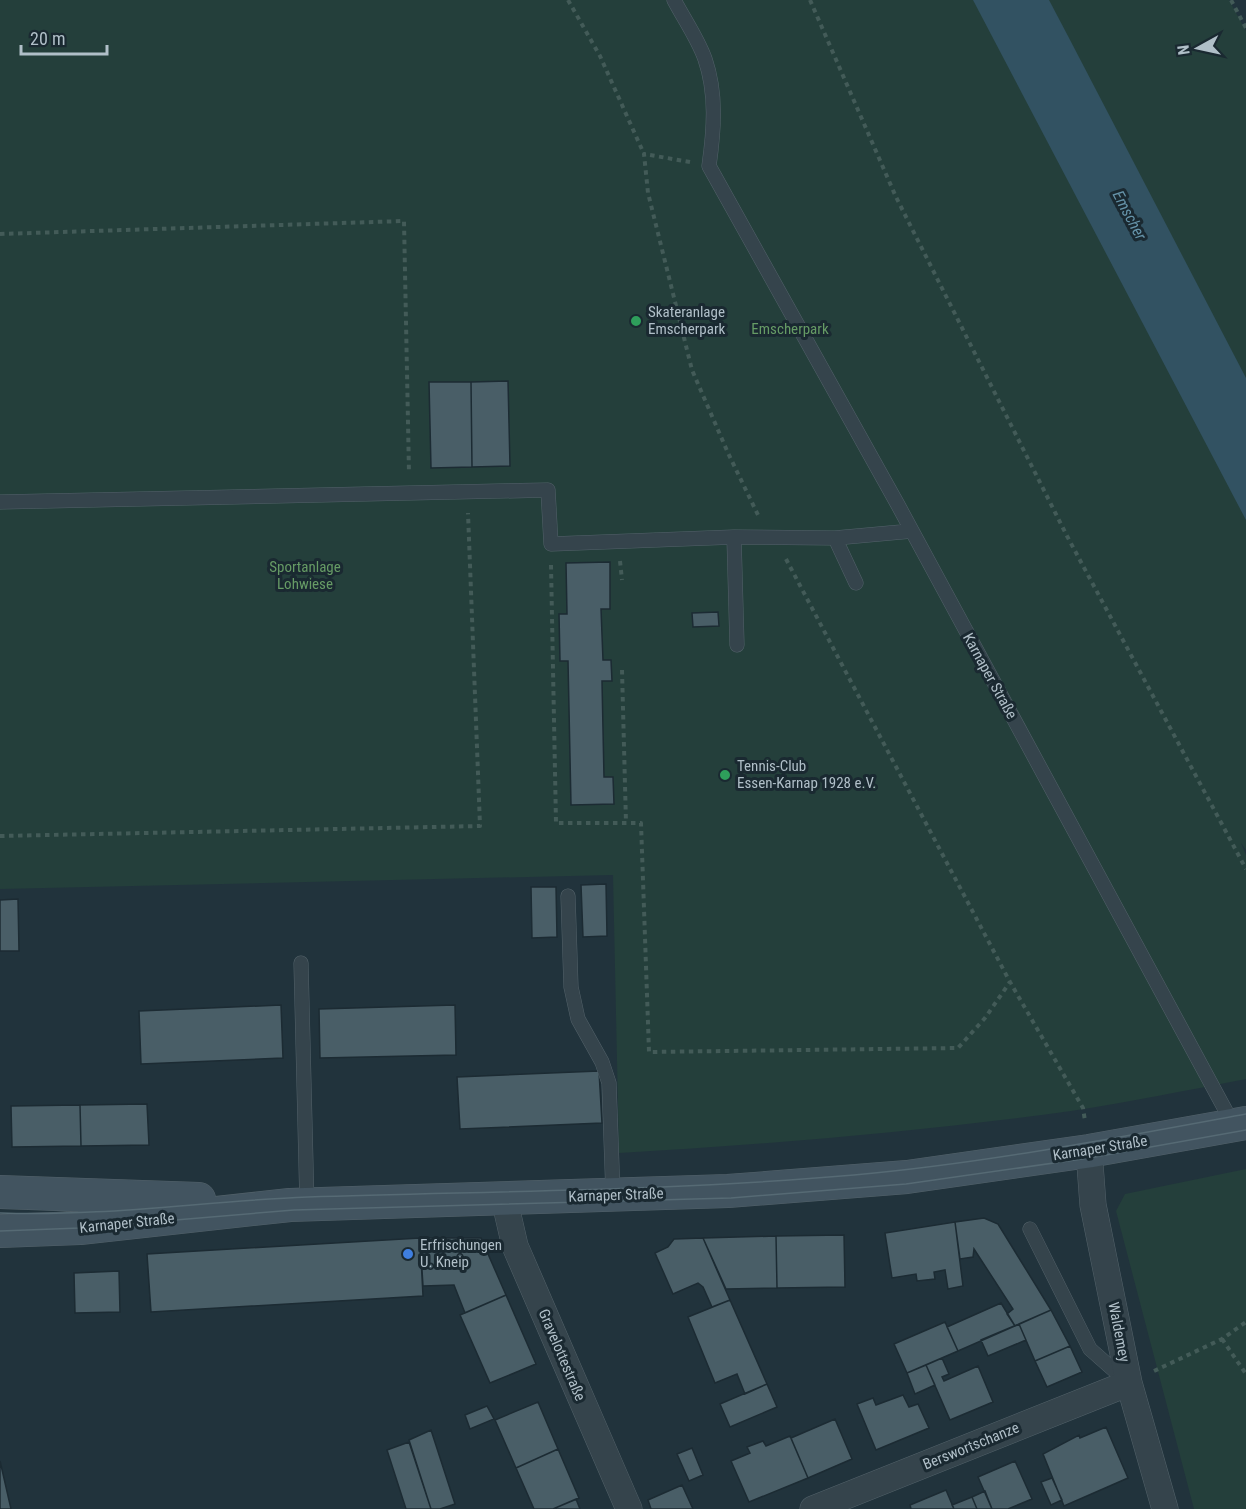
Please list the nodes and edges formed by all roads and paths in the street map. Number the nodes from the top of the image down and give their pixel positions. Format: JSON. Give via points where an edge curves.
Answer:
{"nodes":[{"id":1,"x":568,"y":0,"type":"edge"},
{"id":2,"x":674,"y":0,"type":"edge"},
{"id":3,"x":810,"y":0,"type":"edge"},
{"id":4,"x":1231,"y":0,"type":"edge"},
{"id":5,"x":1246,"y":28,"type":"edge"},
{"id":6,"x":644,"y":154,"type":"junction"},
{"id":7,"x":709,"y":166,"type":"junction"},
{"id":8,"x":0,"y":234,"type":"edge"},
{"id":9,"x":721,"y":435,"type":"junction"},
{"id":10,"x":714,"y":436,"type":"dead end"},
{"id":11,"x":467,"y":492,"type":"junction"},
{"id":12,"x":410,"y":493,"type":"junction"},
{"id":13,"x":0,"y":502,"type":"edge"},
{"id":14,"x":912,"y":531,"type":"junction"},
{"id":15,"x":771,"y":536,"type":"junction"},
{"id":16,"x":734,"y":537,"type":"junction"},
{"id":17,"x":835,"y":538,"type":"junction"},
{"id":18,"x":551,"y":544,"type":"junction"},
{"id":19,"x":856,"y":583,"type":"dead end"},
{"id":20,"x":737,"y":645,"type":"dead end"},
{"id":21,"x":622,"y":670,"type":"dead end"},
{"id":22,"x":626,"y":823,"type":"junction"},
{"id":23,"x":0,"y":836,"type":"edge"},
{"id":24,"x":1246,"y":869,"type":"edge"},
{"id":25,"x":568,"y":896,"type":"dead end"},
{"id":26,"x":301,"y":963,"type":"dead end"},
{"id":27,"x":1010,"y":982,"type":"junction"},
{"id":28,"x":1240,"y":1124,"type":"edge"},
{"id":29,"x":1089,"y":1151,"type":"junction"},
{"id":30,"x":0,"y":1192,"type":"edge"},
{"id":31,"x":613,"y":1195,"type":"junction"},
{"id":32,"x":504,"y":1198,"type":"junction"},
{"id":33,"x":299,"y":1205,"type":"junction"},
{"id":34,"x":1030,"y":1229,"type":"dead end"},
{"id":35,"x":0,"y":1231,"type":"edge"},
{"id":36,"x":1246,"y":1323,"type":"edge"},
{"id":37,"x":1222,"y":1339,"type":"junction"},
{"id":38,"x":1246,"y":1374,"type":"edge"},
{"id":39,"x":1129,"y":1383,"type":"junction"},
{"id":40,"x":629,"y":1509,"type":"edge"},
{"id":41,"x":813,"y":1509,"type":"edge"},
{"id":42,"x":1165,"y":1509,"type":"edge"}],
"edges":[{"from":1,"to":6,"type":"path","via":[[600,56]]},
{"from":2,"to":7,"type":"lane","via":[[704,58],[713,98]]},
{"from":3,"to":24,"type":"path","via":[[896,197],[1067,536]]},
{"from":4,"to":5,"type":"path"},
{"from":6,"to":7,"type":"path"},
{"from":6,"to":9,"type":"path","via":[[648,193],[680,327],[692,370]]},
{"from":7,"to":14,"type":"lane","name":"Karnaper Straße"},
{"from":8,"to":12,"type":"path","via":[[404,221]]},
{"from":9,"to":10,"type":"path"},
{"from":9,"to":15,"type":"path","via":[[756,513]]},
{"from":11,"to":12,"type":"lane"},
{"from":11,"to":18,"type":"lane","via":[[548,490]]},
{"from":11,"to":23,"type":"path","via":[[480,826]]},
{"from":12,"to":13,"type":"lane"},
{"from":14,"to":17,"type":"lane"},
{"from":14,"to":28,"type":"lane","name":"Karnaper Straße"},
{"from":15,"to":16,"type":"lane"},
{"from":15,"to":17,"type":"lane"},
{"from":15,"to":27,"type":"path"},
{"from":16,"to":18,"type":"lane"},
{"from":16,"to":20,"type":"lane"},
{"from":17,"to":19,"type":"lane"},
{"from":18,"to":22,"type":"path","via":[[556,824]]},
{"from":21,"to":22,"type":"path"},
{"from":22,"to":27,"type":"path","via":[[641,823],[649,1052],[958,1048]]},
{"from":25,"to":31,"type":"lane","via":[[571,987],[578,1019],[609,1083]]},
{"from":26,"to":33,"type":"lane"},
{"from":27,"to":29,"type":"path","via":[[1083,1108]]},
{"from":28,"to":29,"type":"main road","name":"Karnaper Straße"},
{"from":29,"to":31,"type":"main road","name":"Karnaper Straße","via":[[907,1177],[728,1191]]},
{"from":29,"to":39,"type":"street","name":"Waldemey","via":[[1093,1205]]},
{"from":30,"to":33,"type":"main road","name":"Karnaper Straße"},
{"from":31,"to":32,"type":"main road","name":"Karnaper Straße"},
{"from":32,"to":33,"type":"main road","name":"Karnaper Straße"},
{"from":32,"to":40,"type":"street","name":"Gravelottestraße","via":[[515,1246]]},
{"from":33,"to":35,"type":"main road","name":"Karnaper Straße","via":[[80,1228]]},
{"from":34,"to":39,"type":"lane","via":[[1090,1349]]},
{"from":36,"to":37,"type":"path"},
{"from":37,"to":38,"type":"path"},
{"from":37,"to":39,"type":"path"},
{"from":39,"to":41,"type":"street","name":"Berswortschanze"},
{"from":39,"to":42,"type":"street","name":"Waldemey"}]}
